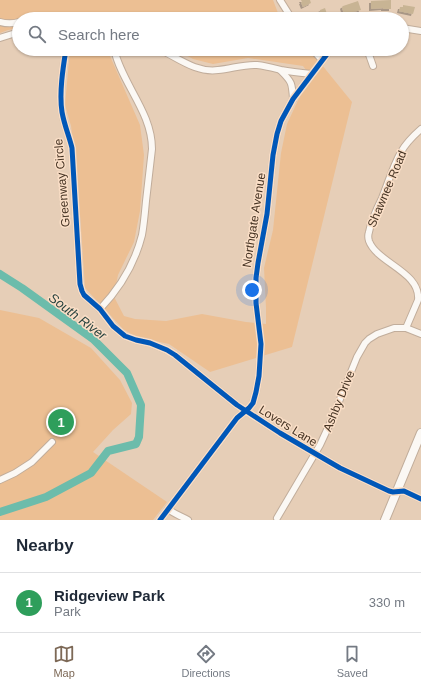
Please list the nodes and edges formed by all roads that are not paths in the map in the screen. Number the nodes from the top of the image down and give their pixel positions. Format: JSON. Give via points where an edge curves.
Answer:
{"nodes":[{"id":1,"x":280,"y":0,"type":"edge"},
{"id":2,"x":288,"y":12,"type":"edge"},
{"id":3,"x":0,"y":22,"type":"edge"},
{"id":4,"x":12,"y":24,"type":"edge"},
{"id":5,"x":409,"y":29,"type":"edge"},
{"id":6,"x":421,"y":32,"type":"edge"},
{"id":7,"x":12,"y":34,"type":"edge"},
{"id":8,"x":0,"y":38,"type":"edge"},
{"id":9,"x":65,"y":56,"type":"edge"},
{"id":10,"x":115,"y":56,"type":"edge"},
{"id":11,"x":171,"y":56,"type":"edge"},
{"id":12,"x":318,"y":56,"type":"edge"},
{"id":13,"x":325,"y":56,"type":"edge"},
{"id":14,"x":369,"y":56,"type":"edge"},
{"id":15,"x":322,"y":60,"type":"junction"},
{"id":16,"x":373,"y":66,"type":"dead end"},
{"id":17,"x":280,"y":70,"type":"junction"},
{"id":18,"x":312,"y":74,"type":"junction"},
{"id":19,"x":293,"y":99,"type":"junction"},
{"id":20,"x":421,"y":129,"type":"edge"},
{"id":21,"x":100,"y":309,"type":"junction"},
{"id":22,"x":406,"y":328,"type":"junction"},
{"id":23,"x":421,"y":334,"type":"edge"},
{"id":24,"x":246,"y":411,"type":"junction"},
{"id":25,"x":421,"y":433,"type":"edge"},
{"id":26,"x":52,"y":442,"type":"dead end"},
{"id":27,"x":315,"y":455,"type":"junction"},
{"id":28,"x":0,"y":480,"type":"edge"},
{"id":29,"x":396,"y":491,"type":"junction"},
{"id":30,"x":421,"y":499,"type":"edge"},
{"id":31,"x":168,"y":509,"type":"junction"},
{"id":32,"x":277,"y":518,"type":"dead end"},
{"id":33,"x":160,"y":520,"type":"edge"},
{"id":34,"x":188,"y":520,"type":"edge"},
{"id":35,"x":385,"y":520,"type":"edge"}],
"edges":[{"from":1,"to":2,"type":"street"},
{"from":3,"to":4,"type":"street"},
{"from":5,"to":6,"type":"street"},
{"from":7,"to":8,"type":"street"},
{"from":9,"to":21,"type":"street","name":"Greenway Circle","via":[[62,105],[72,148],[80,284],[84,295]]},
{"from":10,"to":21,"type":"street","via":[[149,127],[152,149],[144,223],[138,246],[121,282]]},
{"from":11,"to":17,"type":"street","via":[[202,70],[251,65]]},
{"from":12,"to":15,"type":"street"},
{"from":13,"to":15,"type":"street","name":"Northgate Avenue"},
{"from":14,"to":16,"type":"street"},
{"from":15,"to":18,"type":"street","name":"Northgate Avenue"},
{"from":17,"to":18,"type":"street"},
{"from":17,"to":19,"type":"street","via":[[291,83]]},
{"from":18,"to":19,"type":"street","name":"Northgate Avenue"},
{"from":19,"to":24,"type":"street","name":"Northgate Avenue","via":[[281,122],[275,145],[256,278],[261,344],[259,376],[254,400]]},
{"from":20,"to":22,"type":"street","name":"Shawnee Road","via":[[401,152],[369,231],[371,244],[417,286],[418,300]]},
{"from":21,"to":24,"type":"street","name":"Lovers Lane","via":[[113,326],[125,336],[150,343],[175,355]]},
{"from":22,"to":23,"type":"street"},
{"from":22,"to":27,"type":"street","name":"Ashby Drive","via":[[385,331],[369,339],[365,344]]},
{"from":24,"to":27,"type":"street","name":"Lovers Lane"},
{"from":24,"to":31,"type":"street","name":"Northgate Avenue","via":[[237,418]]},
{"from":25,"to":29,"type":"main road"},
{"from":26,"to":28,"type":"street","via":[[32,462]]},
{"from":27,"to":29,"type":"street","name":"Lovers Lane","via":[[389,491]]},
{"from":27,"to":32,"type":"street","name":"Ashby Drive"},
{"from":29,"to":30,"type":"street","name":"Lovers Lane","via":[[404,491]]},
{"from":29,"to":35,"type":"main road"},
{"from":31,"to":33,"type":"street","name":"Northgate Avenue"},
{"from":31,"to":34,"type":"street"}]}
